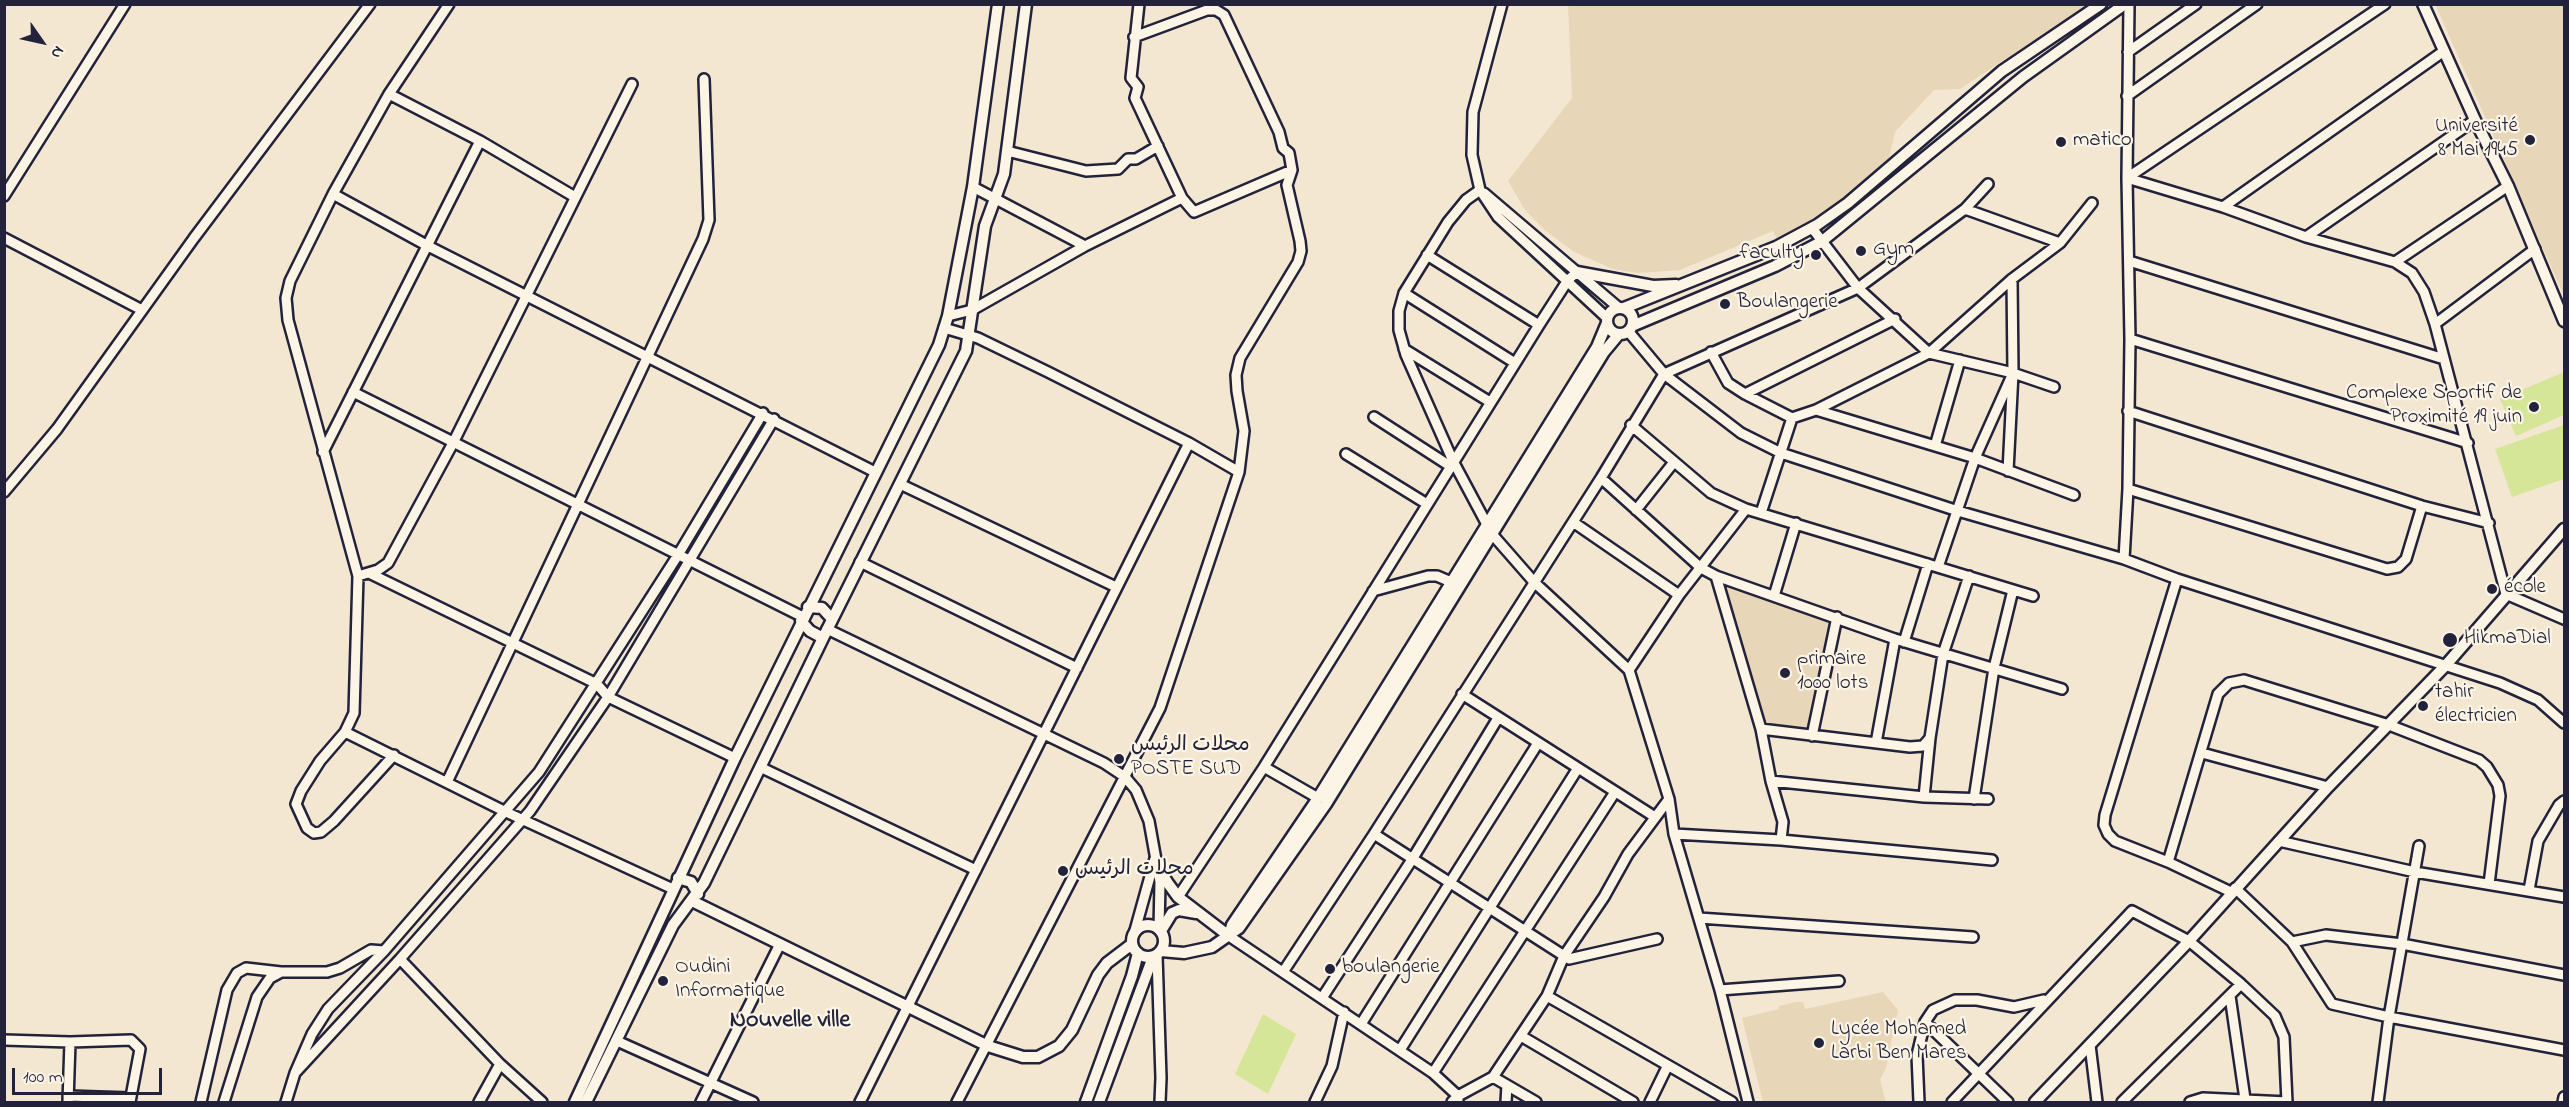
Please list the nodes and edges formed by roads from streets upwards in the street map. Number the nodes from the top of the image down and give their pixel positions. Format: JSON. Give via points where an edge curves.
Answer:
{"nodes":[{"id":1,"x":126,"y":4,"type":"edge"},
{"id":2,"x":370,"y":4,"type":"edge"},
{"id":3,"x":998,"y":4,"type":"edge"},
{"id":4,"x":1026,"y":4,"type":"edge"},
{"id":5,"x":1139,"y":4,"type":"edge"},
{"id":6,"x":1502,"y":4,"type":"edge"},
{"id":7,"x":2101,"y":4,"type":"edge"},
{"id":8,"x":2127,"y":4,"type":"edge"},
{"id":9,"x":2196,"y":4,"type":"edge"},
{"id":10,"x":2257,"y":4,"type":"edge"},
{"id":11,"x":2385,"y":4,"type":"edge"},
{"id":12,"x":2423,"y":4,"type":"edge"},
{"id":13,"x":444,"y":6,"type":"edge"},
{"id":14,"x":1134,"y":37,"type":"junction"},
{"id":15,"x":2444,"y":51,"type":"junction"},
{"id":16,"x":2128,"y":52,"type":"junction"},
{"id":17,"x":704,"y":79,"type":"dead end"},
{"id":18,"x":632,"y":84,"type":"dead end"},
{"id":19,"x":389,"y":94,"type":"junction"},
{"id":20,"x":2127,"y":96,"type":"junction"},
{"id":21,"x":2475,"y":120,"type":"junction"},
{"id":22,"x":480,"y":141,"type":"junction"},
{"id":23,"x":1158,"y":146,"type":"junction"},
{"id":24,"x":1007,"y":151,"type":"junction"},
{"id":25,"x":1292,"y":170,"type":"junction"},
{"id":26,"x":2127,"y":178,"type":"junction"},
{"id":27,"x":1988,"y":184,"type":"dead end"},
{"id":28,"x":2508,"y":186,"type":"junction"},
{"id":29,"x":973,"y":187,"type":"junction"},
{"id":30,"x":1479,"y":190,"type":"junction"},
{"id":31,"x":333,"y":194,"type":"junction"},
{"id":32,"x":4,"y":196,"type":"edge"},
{"id":33,"x":575,"y":197,"type":"junction"},
{"id":34,"x":995,"y":197,"type":"junction"},
{"id":35,"x":1182,"y":198,"type":"junction"},
{"id":36,"x":2092,"y":203,"type":"dead end"},
{"id":37,"x":2223,"y":207,"type":"junction"},
{"id":38,"x":1965,"y":209,"type":"junction"},
{"id":39,"x":1812,"y":228,"type":"junction"},
{"id":40,"x":2306,"y":237,"type":"junction"},
{"id":41,"x":4,"y":238,"type":"edge"},
{"id":42,"x":1821,"y":242,"type":"junction"},
{"id":43,"x":2060,"y":243,"type":"junction"},
{"id":44,"x":428,"y":246,"type":"junction"},
{"id":45,"x":1085,"y":246,"type":"junction"},
{"id":46,"x":2535,"y":249,"type":"junction"},
{"id":47,"x":1427,"y":255,"type":"junction"},
{"id":48,"x":2129,"y":261,"type":"junction"},
{"id":49,"x":2395,"y":262,"type":"junction"},
{"id":50,"x":1577,"y":272,"type":"junction"},
{"id":51,"x":2012,"y":279,"type":"junction"},
{"id":52,"x":1568,"y":280,"type":"junction"},
{"id":53,"x":1685,"y":285,"type":"junction"},
{"id":54,"x":1858,"y":288,"type":"junction"},
{"id":55,"x":1404,"y":293,"type":"junction"},
{"id":56,"x":526,"y":296,"type":"junction"},
{"id":57,"x":1621,"y":308,"type":"junction"},
{"id":58,"x":142,"y":310,"type":"junction"},
{"id":59,"x":972,"y":310,"type":"junction"},
{"id":60,"x":948,"y":316,"type":"junction"},
{"id":61,"x":1895,"y":319,"type":"junction"},
{"id":62,"x":1607,"y":321,"type":"junction"},
{"id":63,"x":2565,"y":321,"type":"edge"},
{"id":64,"x":2435,"y":324,"type":"junction"},
{"id":65,"x":1539,"y":325,"type":"junction"},
{"id":66,"x":944,"y":328,"type":"junction"},
{"id":67,"x":1626,"y":331,"type":"junction"},
{"id":68,"x":969,"y":336,"type":"junction"},
{"id":69,"x":2130,"y":339,"type":"junction"},
{"id":70,"x":1404,"y":349,"type":"junction"},
{"id":71,"x":1711,"y":352,"type":"junction"},
{"id":72,"x":1929,"y":353,"type":"junction"},
{"id":73,"x":647,"y":355,"type":"junction"},
{"id":74,"x":2444,"y":359,"type":"junction"},
{"id":75,"x":1960,"y":360,"type":"junction"},
{"id":76,"x":1515,"y":363,"type":"junction"},
{"id":77,"x":2013,"y":373,"type":"junction"},
{"id":78,"x":1664,"y":374,"type":"junction"},
{"id":79,"x":2054,"y":387,"type":"dead end"},
{"id":80,"x":352,"y":392,"type":"junction"},
{"id":81,"x":1745,"y":394,"type":"junction"},
{"id":82,"x":1490,"y":402,"type":"junction"},
{"id":83,"x":1816,"y":410,"type":"junction"},
{"id":84,"x":2128,"y":411,"type":"junction"},
{"id":85,"x":763,"y":413,"type":"junction"},
{"id":86,"x":1374,"y":417,"type":"dead end"},
{"id":87,"x":1792,"y":418,"type":"junction"},
{"id":88,"x":774,"y":419,"type":"junction"},
{"id":89,"x":1631,"y":425,"type":"junction"},
{"id":90,"x":453,"y":442,"type":"junction"},
{"id":91,"x":1189,"y":443,"type":"junction"},
{"id":92,"x":2468,"y":443,"type":"junction"},
{"id":93,"x":1935,"y":446,"type":"junction"},
{"id":94,"x":323,"y":452,"type":"junction"},
{"id":95,"x":1781,"y":453,"type":"junction"},
{"id":96,"x":1346,"y":454,"type":"dead end"},
{"id":97,"x":1975,"y":458,"type":"junction"},
{"id":98,"x":1674,"y":462,"type":"junction"},
{"id":99,"x":1452,"y":464,"type":"junction"},
{"id":100,"x":2008,"y":471,"type":"junction"},
{"id":101,"x":875,"y":472,"type":"junction"},
{"id":102,"x":1239,"y":472,"type":"junction"},
{"id":103,"x":1601,"y":478,"type":"junction"},
{"id":104,"x":900,"y":483,"type":"junction"},
{"id":105,"x":2128,"y":489,"type":"junction"},
{"id":106,"x":4,"y":492,"type":"edge"},
{"id":107,"x":2074,"y":495,"type":"dead end"},
{"id":108,"x":576,"y":504,"type":"junction"},
{"id":109,"x":1427,"y":504,"type":"junction"},
{"id":110,"x":2422,"y":506,"type":"junction"},
{"id":111,"x":1746,"y":509,"type":"junction"},
{"id":112,"x":1636,"y":510,"type":"junction"},
{"id":113,"x":1958,"y":511,"type":"junction"},
{"id":114,"x":1761,"y":513,"type":"junction"},
{"id":115,"x":1573,"y":522,"type":"junction"},
{"id":116,"x":1796,"y":523,"type":"junction"},
{"id":117,"x":2489,"y":523,"type":"junction"},
{"id":118,"x":1486,"y":524,"type":"junction"},
{"id":119,"x":2563,"y":532,"type":"edge"},
{"id":120,"x":1492,"y":534,"type":"junction"},
{"id":121,"x":678,"y":555,"type":"junction"},
{"id":122,"x":2124,"y":559,"type":"junction"},
{"id":123,"x":689,"y":561,"type":"junction"},
{"id":124,"x":861,"y":562,"type":"junction"},
{"id":125,"x":1928,"y":564,"type":"junction"},
{"id":126,"x":1938,"y":567,"type":"junction"},
{"id":127,"x":1701,"y":568,"type":"junction"},
{"id":128,"x":369,"y":573,"type":"junction"},
{"id":129,"x":358,"y":576,"type":"junction"},
{"id":130,"x":1716,"y":576,"type":"junction"},
{"id":131,"x":1969,"y":576,"type":"junction"},
{"id":132,"x":2176,"y":579,"type":"junction"},
{"id":133,"x":1450,"y":582,"type":"junction"},
{"id":134,"x":1534,"y":582,"type":"junction"},
{"id":135,"x":1116,"y":587,"type":"junction"},
{"id":136,"x":2013,"y":590,"type":"junction"},
{"id":137,"x":1373,"y":591,"type":"junction"},
{"id":138,"x":2506,"y":594,"type":"junction"},
{"id":139,"x":1679,"y":595,"type":"junction"},
{"id":140,"x":1774,"y":596,"type":"junction"},
{"id":141,"x":2033,"y":596,"type":"dead end"},
{"id":142,"x":804,"y":615,"type":"junction"},
{"id":143,"x":1837,"y":617,"type":"junction"},
{"id":144,"x":2565,"y":619,"type":"edge"},
{"id":145,"x":828,"y":628,"type":"junction"},
{"id":146,"x":1899,"y":640,"type":"junction"},
{"id":147,"x":514,"y":643,"type":"junction"},
{"id":148,"x":1943,"y":654,"type":"junction"},
{"id":149,"x":2446,"y":665,"type":"junction"},
{"id":150,"x":1077,"y":668,"type":"junction"},
{"id":151,"x":1994,"y":668,"type":"junction"},
{"id":152,"x":1629,"y":670,"type":"junction"},
{"id":153,"x":597,"y":684,"type":"junction"},
{"id":154,"x":2062,"y":689,"type":"dead end"},
{"id":155,"x":1462,"y":694,"type":"junction"},
{"id":156,"x":608,"y":697,"type":"junction"},
{"id":157,"x":1498,"y":718,"type":"junction"},
{"id":158,"x":2565,"y":723,"type":"edge"},
{"id":159,"x":2389,"y":725,"type":"junction"},
{"id":160,"x":1761,"y":729,"type":"junction"},
{"id":161,"x":345,"y":732,"type":"junction"},
{"id":162,"x":1044,"y":735,"type":"junction"},
{"id":163,"x":1812,"y":736,"type":"junction"},
{"id":164,"x":1930,"y":738,"type":"junction"},
{"id":165,"x":1538,"y":743,"type":"junction"},
{"id":166,"x":1876,"y":743,"type":"junction"},
{"id":167,"x":2202,"y":753,"type":"junction"},
{"id":168,"x":394,"y":755,"type":"junction"},
{"id":169,"x":735,"y":758,"type":"junction"},
{"id":170,"x":1264,"y":767,"type":"junction"},
{"id":171,"x":762,"y":768,"type":"junction"},
{"id":172,"x":1578,"y":768,"type":"junction"},
{"id":173,"x":1125,"y":777,"type":"junction"},
{"id":174,"x":448,"y":780,"type":"junction"},
{"id":175,"x":1771,"y":781,"type":"junction"},
{"id":176,"x":2328,"y":787,"type":"junction"},
{"id":177,"x":1615,"y":792,"type":"junction"},
{"id":178,"x":1924,"y":797,"type":"junction"},
{"id":179,"x":1318,"y":798,"type":"junction"},
{"id":180,"x":1669,"y":799,"type":"junction"},
{"id":181,"x":1974,"y":799,"type":"junction"},
{"id":182,"x":1988,"y":799,"type":"dead end"},
{"id":183,"x":2565,"y":801,"type":"edge"},
{"id":184,"x":506,"y":812,"type":"junction"},
{"id":185,"x":1655,"y":817,"type":"junction"},
{"id":186,"x":524,"y":818,"type":"junction"},
{"id":187,"x":1374,"y":834,"type":"junction"},
{"id":188,"x":1674,"y":834,"type":"junction"},
{"id":189,"x":1781,"y":840,"type":"junction"},
{"id":190,"x":2279,"y":841,"type":"junction"},
{"id":191,"x":2419,"y":846,"type":"dead end"},
{"id":192,"x":1413,"y":858,"type":"junction"},
{"id":193,"x":1155,"y":860,"type":"junction"},
{"id":194,"x":1992,"y":860,"type":"dead end"},
{"id":195,"x":2168,"y":862,"type":"junction"},
{"id":196,"x":976,"y":870,"type":"junction"},
{"id":197,"x":2415,"y":872,"type":"junction"},
{"id":198,"x":678,"y":878,"type":"junction"},
{"id":199,"x":1452,"y":883,"type":"junction"},
{"id":200,"x":2489,"y":884,"type":"junction"},
{"id":201,"x":2233,"y":890,"type":"junction"},
{"id":202,"x":2529,"y":890,"type":"junction"},
{"id":203,"x":671,"y":892,"type":"junction"},
{"id":204,"x":1178,"y":897,"type":"junction"},
{"id":205,"x":2565,"y":897,"type":"edge"},
{"id":206,"x":692,"y":901,"type":"junction"},
{"id":207,"x":1489,"y":907,"type":"junction"},
{"id":208,"x":1199,"y":914,"type":"junction"},
{"id":209,"x":1699,"y":918,"type":"junction"},
{"id":210,"x":1160,"y":930,"type":"junction"},
{"id":211,"x":1527,"y":930,"type":"junction"},
{"id":212,"x":1229,"y":936,"type":"junction"},
{"id":213,"x":1973,"y":937,"type":"dead end"},
{"id":214,"x":1657,"y":939,"type":"dead end"},
{"id":215,"x":2189,"y":940,"type":"junction"},
{"id":216,"x":2292,"y":942,"type":"junction"},
{"id":217,"x":780,"y":944,"type":"junction"},
{"id":218,"x":1135,"y":944,"type":"junction"},
{"id":219,"x":2402,"y":944,"type":"junction"},
{"id":220,"x":384,"y":951,"type":"junction"},
{"id":221,"x":1157,"y":954,"type":"junction"},
{"id":222,"x":1564,"y":956,"type":"junction"},
{"id":223,"x":400,"y":959,"type":"junction"},
{"id":224,"x":281,"y":972,"type":"junction"},
{"id":225,"x":1283,"y":972,"type":"junction"},
{"id":226,"x":2565,"y":975,"type":"edge"},
{"id":227,"x":1839,"y":981,"type":"dead end"},
{"id":228,"x":2241,"y":984,"type":"junction"},
{"id":229,"x":1720,"y":990,"type":"junction"},
{"id":230,"x":1547,"y":996,"type":"junction"},
{"id":231,"x":2230,"y":996,"type":"junction"},
{"id":232,"x":1323,"y":998,"type":"junction"},
{"id":233,"x":2049,"y":998,"type":"junction"},
{"id":234,"x":908,"y":1007,"type":"junction"},
{"id":235,"x":1344,"y":1012,"type":"junction"},
{"id":236,"x":2389,"y":1017,"type":"junction"},
{"id":237,"x":1925,"y":1022,"type":"junction"},
{"id":238,"x":1361,"y":1024,"type":"junction"},
{"id":239,"x":1521,"y":1036,"type":"junction"},
{"id":240,"x":4,"y":1040,"type":"edge"},
{"id":241,"x":617,"y":1041,"type":"junction"},
{"id":242,"x":70,"y":1042,"type":"junction"},
{"id":243,"x":2090,"y":1045,"type":"junction"},
{"id":244,"x":988,"y":1046,"type":"junction"},
{"id":245,"x":1400,"y":1050,"type":"junction"},
{"id":246,"x":2565,"y":1050,"type":"edge"},
{"id":247,"x":500,"y":1065,"type":"junction"},
{"id":248,"x":1667,"y":1067,"type":"junction"},
{"id":249,"x":295,"y":1072,"type":"junction"},
{"id":250,"x":1433,"y":1073,"type":"junction"},
{"id":251,"x":1978,"y":1073,"type":"junction"},
{"id":252,"x":1493,"y":1077,"type":"junction"},
{"id":253,"x":711,"y":1082,"type":"junction"},
{"id":254,"x":1507,"y":1085,"type":"junction"},
{"id":255,"x":2565,"y":1098,"type":"edge"},
{"id":256,"x":68,"y":1099,"type":"edge"},
{"id":257,"x":2245,"y":1099,"type":"junction"},
{"id":258,"x":130,"y":1100,"type":"edge"},
{"id":259,"x":1456,"y":1100,"type":"edge"},
{"id":260,"x":201,"y":1102,"type":"edge"},
{"id":261,"x":224,"y":1102,"type":"edge"},
{"id":262,"x":286,"y":1102,"type":"edge"},
{"id":263,"x":479,"y":1102,"type":"edge"},
{"id":264,"x":542,"y":1102,"type":"edge"},
{"id":265,"x":575,"y":1102,"type":"edge"},
{"id":266,"x":586,"y":1102,"type":"edge"},
{"id":267,"x":701,"y":1102,"type":"edge"},
{"id":268,"x":753,"y":1102,"type":"edge"},
{"id":269,"x":860,"y":1102,"type":"edge"},
{"id":270,"x":957,"y":1102,"type":"edge"},
{"id":271,"x":1086,"y":1102,"type":"edge"},
{"id":272,"x":1100,"y":1102,"type":"edge"},
{"id":273,"x":1160,"y":1102,"type":"edge"},
{"id":274,"x":1315,"y":1102,"type":"edge"},
{"id":275,"x":1506,"y":1102,"type":"edge"},
{"id":276,"x":1536,"y":1102,"type":"edge"},
{"id":277,"x":1633,"y":1102,"type":"edge"},
{"id":278,"x":1650,"y":1102,"type":"edge"},
{"id":279,"x":1732,"y":1102,"type":"edge"},
{"id":280,"x":1748,"y":1102,"type":"edge"},
{"id":281,"x":1918,"y":1102,"type":"edge"},
{"id":282,"x":1952,"y":1102,"type":"edge"},
{"id":283,"x":2008,"y":1102,"type":"edge"},
{"id":284,"x":2035,"y":1102,"type":"edge"},
{"id":285,"x":2097,"y":1102,"type":"edge"},
{"id":286,"x":2122,"y":1102,"type":"edge"},
{"id":287,"x":2190,"y":1102,"type":"edge"},
{"id":288,"x":2276,"y":1102,"type":"edge"},
{"id":289,"x":2287,"y":1102,"type":"edge"},
{"id":290,"x":2378,"y":1102,"type":"edge"},
{"id":291,"x":2564,"y":1102,"type":"edge"}],
"edges":[{"from":1,"to":32,"type":"street"},
{"from":2,"to":58,"type":"street"},
{"from":3,"to":29,"type":"street"},
{"from":4,"to":24,"type":"street"},
{"from":5,"to":14,"type":"street"},
{"from":6,"to":30,"type":"street","via":[[1473,112],[1472,155]]},
{"from":7,"to":39,"type":"street","via":[[2002,71],[1848,203]]},
{"from":8,"to":16,"type":"street"},
{"from":8,"to":42,"type":"street","via":[[2023,77]]},
{"from":9,"to":16,"type":"street"},
{"from":10,"to":20,"type":"street"},
{"from":11,"to":26,"type":"street"},
{"from":12,"to":15,"type":"street"},
{"from":13,"to":19,"type":"street"},
{"from":14,"to":23,"type":"street","via":[[1131,78],[1138,87],[1135,98]]},
{"from":14,"to":25,"type":"street","via":[[1207,10],[1224,15],[1283,148],[1289,153]]},
{"from":15,"to":21,"type":"street"},
{"from":15,"to":37,"type":"street"},
{"from":16,"to":20,"type":"street"},
{"from":17,"to":73,"type":"street","via":[[709,220]]},
{"from":18,"to":33,"type":"street"},
{"from":19,"to":22,"type":"street"},
{"from":19,"to":31,"type":"street"},
{"from":20,"to":26,"type":"street"},
{"from":21,"to":28,"type":"street"},
{"from":21,"to":40,"type":"street"},
{"from":22,"to":33,"type":"street"},
{"from":22,"to":44,"type":"street"},
{"from":23,"to":24,"type":"street","via":[[1136,159],[1128,159],[1118,169],[1086,171]]},
{"from":23,"to":35,"type":"street"},
{"from":24,"to":34,"type":"street"},
{"from":25,"to":35,"type":"street","via":[[1194,212]]},
{"from":25,"to":102,"type":"street","via":[[1287,185],[1300,251],[1298,262],[1240,358],[1237,391],[1244,430]]},
{"from":26,"to":37,"type":"street"},
{"from":26,"to":48,"type":"street"},
{"from":27,"to":38,"type":"street"},
{"from":28,"to":46,"type":"street"},
{"from":28,"to":49,"type":"street"},
{"from":29,"to":34,"type":"street"},
{"from":29,"to":60,"type":"street"},
{"from":30,"to":47,"type":"street","via":[[1457,210]]},
{"from":30,"to":50,"type":"street"},
{"from":30,"to":52,"type":"street","via":[[1498,217]]},
{"from":31,"to":44,"type":"street"},
{"from":31,"to":94,"type":"street","via":[[290,280],[286,305]]},
{"from":33,"to":56,"type":"street"},
{"from":34,"to":45,"type":"street"},
{"from":34,"to":59,"type":"street","via":[[985,226]]},
{"from":35,"to":45,"type":"street"},
{"from":36,"to":43,"type":"street"},
{"from":37,"to":40,"type":"street"},
{"from":38,"to":43,"type":"street"},
{"from":38,"to":54,"type":"street"},
{"from":39,"to":42,"type":"street"},
{"from":39,"to":53,"type":"street"},
{"from":40,"to":49,"type":"street"},
{"from":41,"to":58,"type":"street"},
{"from":42,"to":54,"type":"street"},
{"from":42,"to":67,"type":"street"},
{"from":43,"to":51,"type":"street"},
{"from":44,"to":56,"type":"street"},
{"from":44,"to":80,"type":"street"},
{"from":45,"to":59,"type":"street"},
{"from":46,"to":63,"type":"street"},
{"from":46,"to":64,"type":"street"},
{"from":47,"to":55,"type":"street"},
{"from":47,"to":65,"type":"street"},
{"from":48,"to":69,"type":"street"},
{"from":48,"to":74,"type":"street"},
{"from":49,"to":64,"type":"street","via":[[2419,282]]},
{"from":50,"to":52,"type":"street"},
{"from":50,"to":53,"type":"street","via":[[1653,286]]},
{"from":50,"to":57,"type":"street"},
{"from":51,"to":72,"type":"street"},
{"from":51,"to":77,"type":"street"},
{"from":52,"to":62,"type":"street"},
{"from":52,"to":65,"type":"street"},
{"from":53,"to":57,"type":"street"},
{"from":54,"to":61,"type":"street"},
{"from":54,"to":71,"type":"street"},
{"from":55,"to":70,"type":"street","via":[[1399,311]]},
{"from":55,"to":76,"type":"street"},
{"from":56,"to":73,"type":"street"},
{"from":56,"to":90,"type":"street"},
{"from":57,"to":62,"type":"street","via":[[1611,311]]},
{"from":57,"to":67,"type":"street","via":[[1632,318]]},
{"from":58,"to":106,"type":"street","via":[[57,429]]},
{"from":59,"to":60,"type":"street"},
{"from":59,"to":68,"type":"street"},
{"from":60,"to":66,"type":"street"},
{"from":61,"to":72,"type":"street"},
{"from":61,"to":81,"type":"street"},
{"from":62,"to":67,"type":"street","via":[[1611,331]]},
{"from":62,"to":118,"type":"street","via":[[1597,347]]},
{"from":64,"to":74,"type":"street"},
{"from":65,"to":76,"type":"street"},
{"from":66,"to":68,"type":"street"},
{"from":66,"to":101,"type":"street"},
{"from":67,"to":78,"type":"street"},
{"from":67,"to":120,"type":"street","via":[[1604,352]]},
{"from":68,"to":91,"type":"street"},
{"from":68,"to":104,"type":"street","via":[[966,351]]},
{"from":69,"to":84,"type":"street"},
{"from":69,"to":92,"type":"street"},
{"from":70,"to":82,"type":"street"},
{"from":70,"to":99,"type":"street"},
{"from":71,"to":78,"type":"street"},
{"from":71,"to":81,"type":"street","via":[[1728,383]]},
{"from":72,"to":75,"type":"street"},
{"from":72,"to":83,"type":"street"},
{"from":73,"to":85,"type":"street"},
{"from":73,"to":108,"type":"street"},
{"from":74,"to":92,"type":"street"},
{"from":75,"to":77,"type":"street"},
{"from":75,"to":93,"type":"street"},
{"from":76,"to":82,"type":"street"},
{"from":77,"to":79,"type":"street"},
{"from":77,"to":97,"type":"street"},
{"from":77,"to":100,"type":"street"},
{"from":78,"to":89,"type":"street"},
{"from":78,"to":95,"type":"street","via":[[1741,433]]},
{"from":80,"to":90,"type":"street"},
{"from":80,"to":94,"type":"street"},
{"from":81,"to":87,"type":"street"},
{"from":82,"to":99,"type":"street"},
{"from":83,"to":87,"type":"street"},
{"from":83,"to":93,"type":"street"},
{"from":84,"to":105,"type":"street"},
{"from":84,"to":110,"type":"street"},
{"from":85,"to":88,"type":"street"},
{"from":85,"to":121,"type":"street"},
{"from":86,"to":99,"type":"street"},
{"from":87,"to":95,"type":"street"},
{"from":88,"to":101,"type":"street"},
{"from":88,"to":123,"type":"street"},
{"from":89,"to":98,"type":"street"},
{"from":89,"to":103,"type":"street"},
{"from":90,"to":108,"type":"street"},
{"from":90,"to":128,"type":"street","via":[[388,563]]},
{"from":91,"to":102,"type":"street"},
{"from":91,"to":135,"type":"street"},
{"from":92,"to":117,"type":"street"},
{"from":93,"to":97,"type":"street"},
{"from":94,"to":129,"type":"street"},
{"from":95,"to":113,"type":"street"},
{"from":95,"to":114,"type":"street"},
{"from":96,"to":109,"type":"street"},
{"from":97,"to":100,"type":"street"},
{"from":97,"to":113,"type":"street"},
{"from":98,"to":111,"type":"street","via":[[1711,493]]},
{"from":98,"to":112,"type":"street"},
{"from":99,"to":109,"type":"street"},
{"from":99,"to":118,"type":"street"},
{"from":100,"to":107,"type":"street"},
{"from":101,"to":142,"type":"street"},
{"from":102,"to":173,"type":"street","via":[[1160,708]]},
{"from":103,"to":112,"type":"street"},
{"from":103,"to":115,"type":"street"},
{"from":104,"to":124,"type":"street"},
{"from":104,"to":135,"type":"street"},
{"from":105,"to":110,"type":"street","via":[[2387,569],[2398,567],[2406,559]]},
{"from":105,"to":122,"type":"street"},
{"from":108,"to":121,"type":"street"},
{"from":108,"to":147,"type":"street"},
{"from":109,"to":137,"type":"street"},
{"from":110,"to":117,"type":"street"},
{"from":111,"to":114,"type":"street"},
{"from":111,"to":127,"type":"street"},
{"from":112,"to":127,"type":"street"},
{"from":113,"to":122,"type":"street"},
{"from":113,"to":126,"type":"street"},
{"from":114,"to":116,"type":"street"},
{"from":115,"to":134,"type":"street"},
{"from":115,"to":139,"type":"street"},
{"from":116,"to":125,"type":"street"},
{"from":116,"to":140,"type":"street"},
{"from":117,"to":138,"type":"street"},
{"from":118,"to":120,"type":"street"},
{"from":118,"to":133,"type":"street"},
{"from":119,"to":138,"type":"street"},
{"from":120,"to":134,"type":"street"},
{"from":120,"to":212,"type":"street","via":[[1326,804],[1239,928]]},
{"from":121,"to":123,"type":"street"},
{"from":121,"to":153,"type":"street"},
{"from":122,"to":132,"type":"street"},
{"from":123,"to":142,"type":"street"},
{"from":123,"to":156,"type":"street"},
{"from":124,"to":145,"type":"street"},
{"from":124,"to":150,"type":"street"},
{"from":125,"to":126,"type":"street"},
{"from":125,"to":146,"type":"street"},
{"from":126,"to":131,"type":"street"},
{"from":127,"to":130,"type":"street"},
{"from":127,"to":139,"type":"street"},
{"from":128,"to":129,"type":"street"},
{"from":128,"to":147,"type":"street"},
{"from":129,"to":161,"type":"street","via":[[354,713]]},
{"from":130,"to":140,"type":"street"},
{"from":130,"to":160,"type":"street"},
{"from":131,"to":136,"type":"street"},
{"from":131,"to":148,"type":"street"},
{"from":132,"to":149,"type":"street"},
{"from":132,"to":195,"type":"street","via":[[2104,820],[2115,842]]},
{"from":133,"to":137,"type":"street","via":[[1428,576]]},
{"from":133,"to":179,"type":"street"},
{"from":134,"to":152,"type":"street"},
{"from":134,"to":155,"type":"street"},
{"from":135,"to":150,"type":"street"},
{"from":136,"to":141,"type":"street"},
{"from":136,"to":151,"type":"street"},
{"from":137,"to":170,"type":"street"},
{"from":138,"to":144,"type":"street"},
{"from":138,"to":149,"type":"street"},
{"from":139,"to":152,"type":"street"},
{"from":140,"to":143,"type":"street"},
{"from":142,"to":145,"type":"street","via":[[810,632]]},
{"from":142,"to":145,"type":"street","via":[[822,608]]},
{"from":142,"to":169,"type":"street"},
{"from":143,"to":146,"type":"street"},
{"from":143,"to":163,"type":"street"},
{"from":145,"to":162,"type":"street"},
{"from":145,"to":171,"type":"street"},
{"from":146,"to":148,"type":"street"},
{"from":146,"to":166,"type":"street"},
{"from":147,"to":153,"type":"street"},
{"from":147,"to":174,"type":"street"},
{"from":148,"to":151,"type":"street"},
{"from":148,"to":164,"type":"street"},
{"from":149,"to":158,"type":"street","via":[[2519,690]]},
{"from":149,"to":159,"type":"street"},
{"from":150,"to":162,"type":"street"},
{"from":151,"to":154,"type":"street"},
{"from":151,"to":181,"type":"street"},
{"from":152,"to":180,"type":"street"},
{"from":153,"to":156,"type":"street"},
{"from":153,"to":184,"type":"street","via":[[539,772]]},
{"from":155,"to":157,"type":"street"},
{"from":155,"to":187,"type":"street"},
{"from":156,"to":169,"type":"street"},
{"from":156,"to":186,"type":"street"},
{"from":157,"to":165,"type":"street"},
{"from":157,"to":192,"type":"street"},
{"from":159,"to":167,"type":"street","via":[[2252,681],[2237,680],[2218,694]]},
{"from":159,"to":176,"type":"street"},
{"from":159,"to":200,"type":"street","via":[[2479,760],[2494,775],[2500,796]]},
{"from":160,"to":163,"type":"street"},
{"from":160,"to":175,"type":"street"},
{"from":161,"to":168,"type":"street"},
{"from":161,"to":168,"type":"street","via":[[320,761],[296,804],[307,828],[314,833],[334,821]]},
{"from":162,"to":173,"type":"street"},
{"from":162,"to":196,"type":"street"},
{"from":163,"to":166,"type":"street"},
{"from":164,"to":166,"type":"street","via":[[1923,746]]},
{"from":164,"to":178,"type":"street"},
{"from":165,"to":172,"type":"street"},
{"from":165,"to":199,"type":"street"},
{"from":167,"to":176,"type":"street"},
{"from":167,"to":195,"type":"street"},
{"from":168,"to":174,"type":"street"},
{"from":169,"to":198,"type":"street"},
{"from":170,"to":179,"type":"street"},
{"from":170,"to":204,"type":"street"},
{"from":171,"to":196,"type":"street"},
{"from":171,"to":206,"type":"street"},
{"from":172,"to":177,"type":"street"},
{"from":172,"to":207,"type":"street"},
{"from":173,"to":193,"type":"street","via":[[1144,805]]},
{"from":173,"to":244,"type":"street"},
{"from":174,"to":184,"type":"street"},
{"from":175,"to":178,"type":"street"},
{"from":175,"to":189,"type":"street","via":[[1783,822]]},
{"from":176,"to":190,"type":"street"},
{"from":177,"to":185,"type":"street"},
{"from":177,"to":211,"type":"street"},
{"from":178,"to":181,"type":"street"},
{"from":179,"to":212,"type":"street","via":[[1232,925]]},
{"from":180,"to":185,"type":"street"},
{"from":180,"to":188,"type":"street"},
{"from":181,"to":182,"type":"street"},
{"from":183,"to":202,"type":"street","via":[[2538,841]]},
{"from":184,"to":186,"type":"street"},
{"from":184,"to":220,"type":"street"},
{"from":185,"to":222,"type":"street"},
{"from":186,"to":203,"type":"street"},
{"from":186,"to":223,"type":"street"},
{"from":187,"to":192,"type":"street"},
{"from":187,"to":225,"type":"street"},
{"from":188,"to":189,"type":"street"},
{"from":188,"to":209,"type":"street"},
{"from":189,"to":194,"type":"street"},
{"from":190,"to":197,"type":"street"},
{"from":190,"to":201,"type":"street"},
{"from":191,"to":197,"type":"street"},
{"from":192,"to":199,"type":"street"},
{"from":192,"to":232,"type":"street"},
{"from":193,"to":204,"type":"street"},
{"from":193,"to":210,"type":"street","via":[[1161,894]]},
{"from":193,"to":218,"type":"street"},
{"from":195,"to":201,"type":"street"},
{"from":196,"to":234,"type":"street"},
{"from":197,"to":200,"type":"street"},
{"from":197,"to":219,"type":"street"},
{"from":198,"to":203,"type":"street"},
{"from":198,"to":206,"type":"street","via":[[691,882]]},
{"from":199,"to":207,"type":"street"},
{"from":199,"to":238,"type":"street"},
{"from":200,"to":202,"type":"street"},
{"from":201,"to":215,"type":"street"},
{"from":201,"to":216,"type":"street"},
{"from":202,"to":205,"type":"street"},
{"from":203,"to":206,"type":"street","via":[[677,903]]},
{"from":203,"to":265,"type":"street"},
{"from":204,"to":208,"type":"street"},
{"from":206,"to":217,"type":"street"},
{"from":206,"to":241,"type":"street","via":[[673,925]]},
{"from":207,"to":211,"type":"street"},
{"from":207,"to":245,"type":"street"},
{"from":208,"to":210,"type":"street","via":[[1179,910],[1172,913]]},
{"from":208,"to":212,"type":"street"},
{"from":209,"to":213,"type":"street"},
{"from":209,"to":229,"type":"street"},
{"from":210,"to":218,"type":"street","via":[[1145,926]]},
{"from":210,"to":221,"type":"street","via":[[1164,945]]},
{"from":211,"to":222,"type":"street"},
{"from":211,"to":250,"type":"street"},
{"from":212,"to":221,"type":"street","via":[[1212,947]]},
{"from":212,"to":225,"type":"street"},
{"from":214,"to":222,"type":"street","via":[[1569,959]]},
{"from":215,"to":228,"type":"street"},
{"from":215,"to":233,"type":"street","via":[[2132,911]]},
{"from":215,"to":243,"type":"street"},
{"from":216,"to":219,"type":"street","via":[[2326,935]]},
{"from":216,"to":236,"type":"street","via":[[2332,1004]]},
{"from":217,"to":234,"type":"street"},
{"from":217,"to":253,"type":"street"},
{"from":218,"to":221,"type":"street","via":[[1142,956]]},
{"from":218,"to":244,"type":"street","via":[[1107,963],[1072,1030],[1049,1053],[1023,1057]]},
{"from":218,"to":271,"type":"street","via":[[1132,976]]},
{"from":219,"to":226,"type":"street"},
{"from":219,"to":236,"type":"street"},
{"from":220,"to":224,"type":"street","via":[[371,950],[327,972]]},
{"from":220,"to":249,"type":"street","via":[[328,1009]]},
{"from":221,"to":272,"type":"street"},
{"from":221,"to":273,"type":"street"},
{"from":222,"to":230,"type":"street"},
{"from":223,"to":247,"type":"street"},
{"from":223,"to":249,"type":"street"},
{"from":224,"to":260,"type":"street","via":[[246,968],[237,973],[227,990]]},
{"from":224,"to":261,"type":"street","via":[[270,978],[257,997]]},
{"from":225,"to":232,"type":"street"},
{"from":227,"to":229,"type":"street"},
{"from":228,"to":231,"type":"street"},
{"from":228,"to":289,"type":"street","via":[[2281,1026]]},
{"from":229,"to":280,"type":"street"},
{"from":230,"to":239,"type":"street"},
{"from":230,"to":248,"type":"street"},
{"from":231,"to":257,"type":"street"},
{"from":231,"to":286,"type":"street"},
{"from":232,"to":235,"type":"street"},
{"from":233,"to":237,"type":"street","via":[[2014,1007],[1955,1000],[1933,1010]]},
{"from":233,"to":251,"type":"street"},
{"from":234,"to":244,"type":"street"},
{"from":234,"to":269,"type":"street"},
{"from":235,"to":238,"type":"street"},
{"from":235,"to":274,"type":"street","via":[[1332,1066]]},
{"from":236,"to":246,"type":"street"},
{"from":236,"to":290,"type":"street"},
{"from":237,"to":251,"type":"street"},
{"from":237,"to":281,"type":"street","via":[[1917,1055]]},
{"from":238,"to":245,"type":"street"},
{"from":239,"to":252,"type":"street"},
{"from":239,"to":277,"type":"street"},
{"from":240,"to":242,"type":"street"},
{"from":241,"to":253,"type":"street"},
{"from":241,"to":266,"type":"street"},
{"from":242,"to":256,"type":"street"},
{"from":242,"to":258,"type":"street","via":[[131,1040],[140,1049]]},
{"from":243,"to":284,"type":"street"},
{"from":243,"to":285,"type":"street"},
{"from":244,"to":270,"type":"street"},
{"from":245,"to":250,"type":"street"},
{"from":247,"to":263,"type":"street"},
{"from":247,"to":264,"type":"street"},
{"from":248,"to":278,"type":"street"},
{"from":248,"to":279,"type":"street"},
{"from":249,"to":262,"type":"street"},
{"from":250,"to":259,"type":"street"},
{"from":251,"to":282,"type":"street"},
{"from":251,"to":283,"type":"street"},
{"from":252,"to":254,"type":"street"},
{"from":252,"to":259,"type":"street"},
{"from":253,"to":267,"type":"street"},
{"from":253,"to":268,"type":"street"},
{"from":254,"to":275,"type":"street"},
{"from":254,"to":276,"type":"street"},
{"from":255,"to":291,"type":"street"},
{"from":256,"to":258,"type":"street"},
{"from":257,"to":287,"type":"street","via":[[2203,1098]]},
{"from":257,"to":288,"type":"street"},
{"from":288,"to":289,"type":"street"}]}
